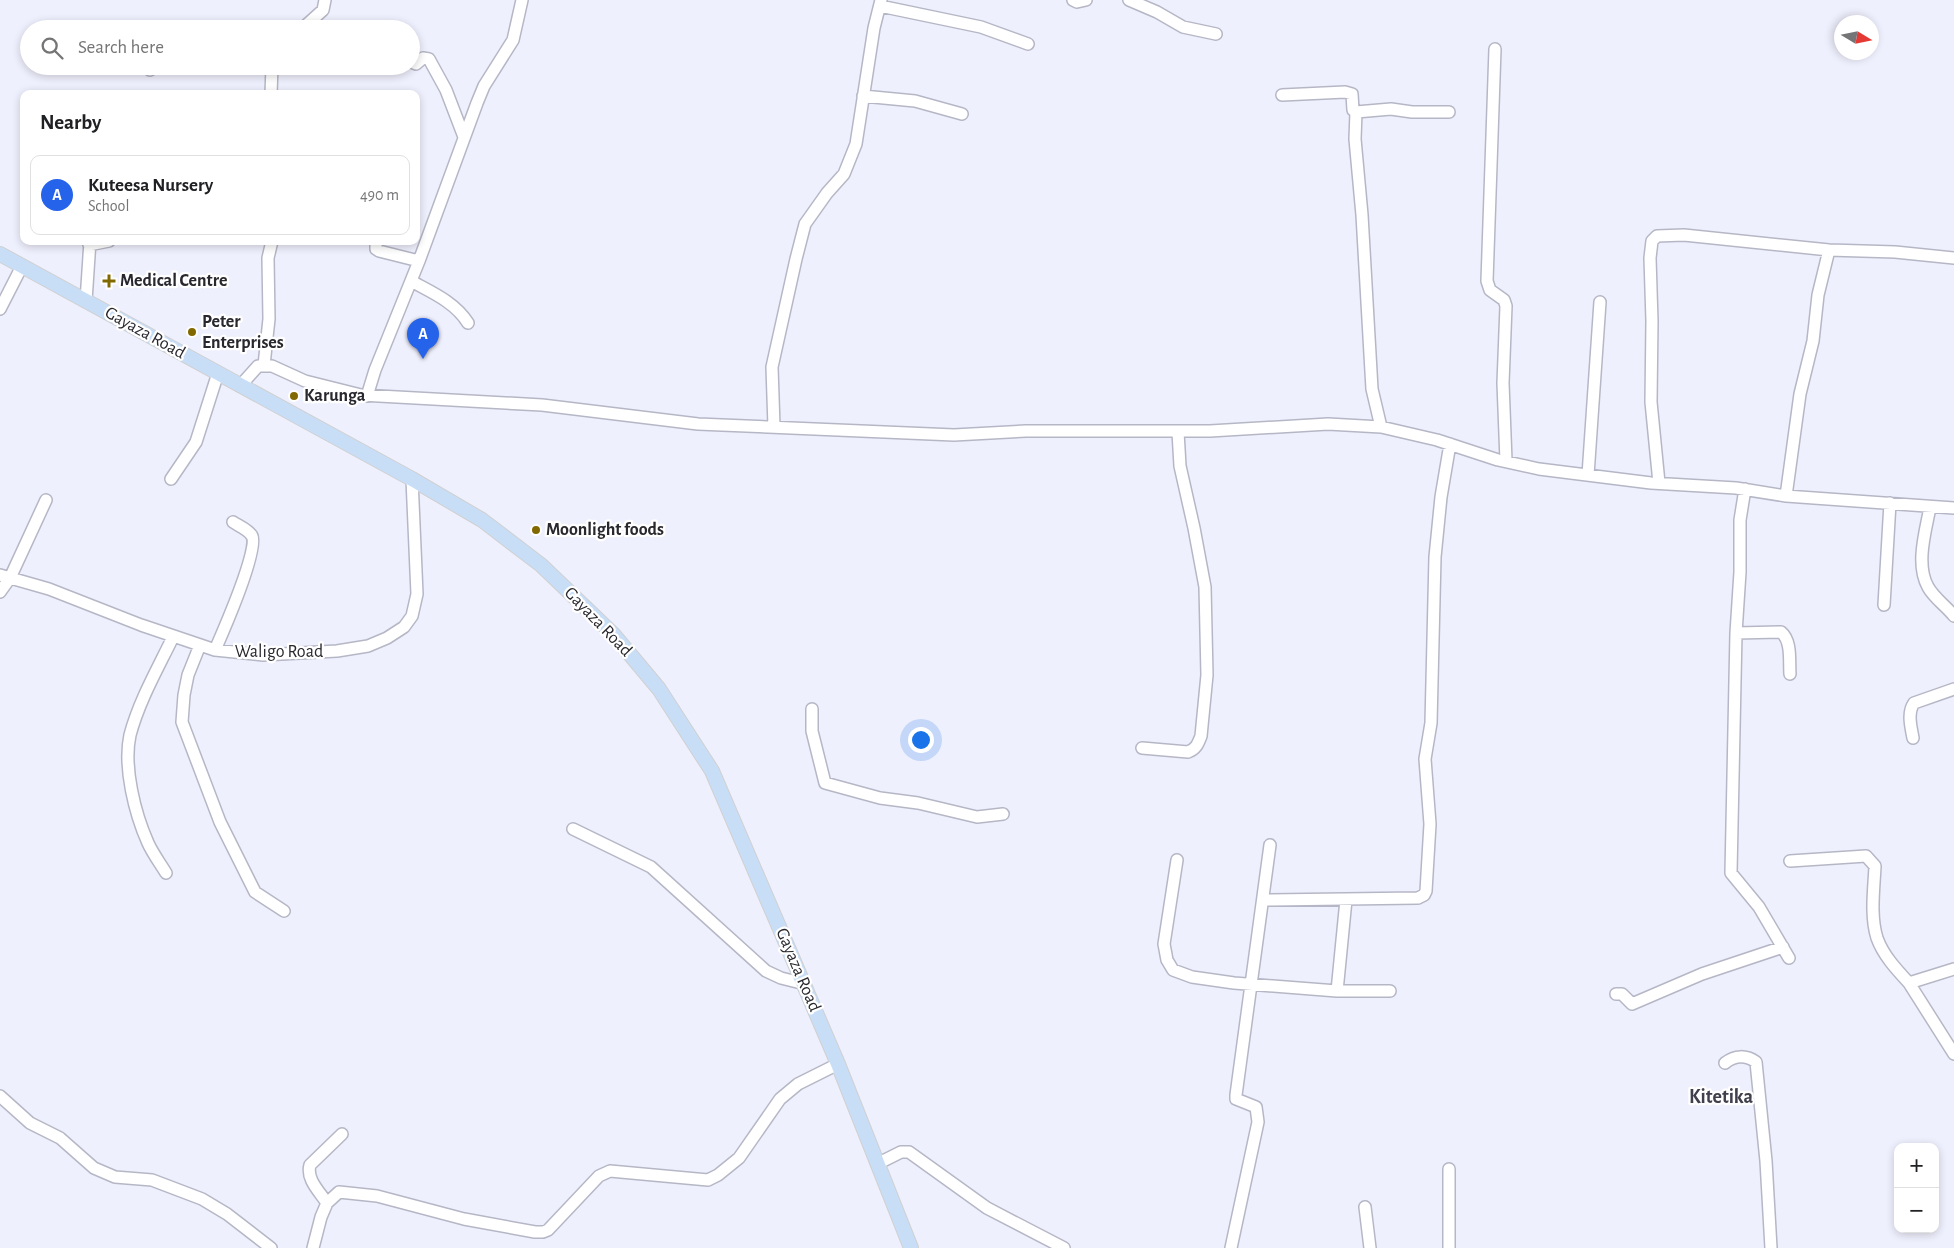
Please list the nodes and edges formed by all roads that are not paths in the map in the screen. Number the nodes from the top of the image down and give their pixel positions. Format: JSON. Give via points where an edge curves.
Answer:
{"nodes":[{"id":1,"x":325,"y":0,"type":"edge"},
{"id":2,"x":522,"y":0,"type":"edge"},
{"id":3,"x":1073,"y":0,"type":"edge"},
{"id":4,"x":1086,"y":0,"type":"edge"},
{"id":5,"x":1129,"y":0,"type":"edge"},
{"id":6,"x":880,"y":3,"type":"edge"},
{"id":7,"x":312,"y":20,"type":"edge"},
{"id":8,"x":1216,"y":34,"type":"dead end"},
{"id":9,"x":1028,"y":44,"type":"dead end"},
{"id":10,"x":1495,"y":49,"type":"dead end"},
{"id":11,"x":420,"y":61,"type":"edge"},
{"id":12,"x":272,"y":75,"type":"edge"},
{"id":13,"x":271,"y":90,"type":"edge"},
{"id":14,"x":1282,"y":95,"type":"dead end"},
{"id":15,"x":863,"y":96,"type":"junction"},
{"id":16,"x":1356,"y":112,"type":"junction"},
{"id":17,"x":1449,"y":112,"type":"dead end"},
{"id":18,"x":962,"y":114,"type":"dead end"},
{"id":19,"x":464,"y":137,"type":"junction"},
{"id":20,"x":90,"y":245,"type":"edge"},
{"id":21,"x":271,"y":245,"type":"edge"},
{"id":22,"x":376,"y":245,"type":"edge"},
{"id":23,"x":1829,"y":250,"type":"junction"},
{"id":24,"x":0,"y":254,"type":"edge"},
{"id":25,"x":1954,"y":258,"type":"edge"},
{"id":26,"x":419,"y":261,"type":"junction"},
{"id":27,"x":22,"y":266,"type":"junction"},
{"id":28,"x":411,"y":281,"type":"junction"},
{"id":29,"x":86,"y":301,"type":"junction"},
{"id":30,"x":1600,"y":302,"type":"dead end"},
{"id":31,"x":0,"y":309,"type":"edge"},
{"id":32,"x":468,"y":323,"type":"dead end"},
{"id":33,"x":264,"y":365,"type":"junction"},
{"id":34,"x":218,"y":373,"type":"junction"},
{"id":35,"x":240,"y":386,"type":"junction"},
{"id":36,"x":367,"y":396,"type":"junction"},
{"id":37,"x":774,"y":427,"type":"junction"},
{"id":38,"x":1381,"y":427,"type":"junction"},
{"id":39,"x":1178,"y":432,"type":"junction"},
{"id":40,"x":1450,"y":444,"type":"junction"},
{"id":41,"x":1506,"y":462,"type":"junction"},
{"id":42,"x":1588,"y":475,"type":"junction"},
{"id":43,"x":171,"y":479,"type":"dead end"},
{"id":44,"x":412,"y":479,"type":"junction"},
{"id":45,"x":1659,"y":483,"type":"junction"},
{"id":46,"x":1745,"y":489,"type":"junction"},
{"id":47,"x":1786,"y":496,"type":"junction"},
{"id":48,"x":46,"y":500,"type":"dead end"},
{"id":49,"x":1890,"y":503,"type":"junction"},
{"id":50,"x":1930,"y":506,"type":"junction"},
{"id":51,"x":1954,"y":508,"type":"edge"},
{"id":52,"x":233,"y":522,"type":"dead end"},
{"id":53,"x":5,"y":576,"type":"edge"},
{"id":54,"x":0,"y":592,"type":"edge"},
{"id":55,"x":1884,"y":605,"type":"dead end"},
{"id":56,"x":1954,"y":616,"type":"edge"},
{"id":57,"x":1736,"y":633,"type":"junction"},
{"id":58,"x":173,"y":637,"type":"junction"},
{"id":59,"x":200,"y":645,"type":"junction"},
{"id":60,"x":215,"y":650,"type":"junction"},
{"id":61,"x":1790,"y":674,"type":"dead end"},
{"id":62,"x":1954,"y":689,"type":"edge"},
{"id":63,"x":812,"y":709,"type":"dead end"},
{"id":64,"x":1913,"y":738,"type":"dead end"},
{"id":65,"x":1142,"y":748,"type":"dead end"},
{"id":66,"x":1003,"y":814,"type":"dead end"},
{"id":67,"x":573,"y":829,"type":"dead end"},
{"id":68,"x":1270,"y":845,"type":"dead end"},
{"id":69,"x":1177,"y":860,"type":"dead end"},
{"id":70,"x":1790,"y":861,"type":"dead end"},
{"id":71,"x":166,"y":873,"type":"dead end"},
{"id":72,"x":1263,"y":900,"type":"junction"},
{"id":73,"x":1346,"y":900,"type":"junction"},
{"id":74,"x":284,"y":911,"type":"dead end"},
{"id":75,"x":1783,"y":947,"type":"junction"},
{"id":76,"x":1789,"y":958,"type":"dead end"},
{"id":77,"x":1954,"y":969,"type":"edge"},
{"id":78,"x":1909,"y":983,"type":"junction"},
{"id":79,"x":805,"y":984,"type":"junction"},
{"id":80,"x":1252,"y":985,"type":"junction"},
{"id":81,"x":1390,"y":990,"type":"dead end"},
{"id":82,"x":1337,"y":991,"type":"junction"},
{"id":83,"x":1616,"y":994,"type":"dead end"},
{"id":84,"x":1954,"y":1054,"type":"edge"},
{"id":85,"x":1725,"y":1063,"type":"dead end"},
{"id":86,"x":838,"y":1064,"type":"junction"},
{"id":87,"x":0,"y":1096,"type":"edge"},
{"id":88,"x":342,"y":1134,"type":"dead end"},
{"id":89,"x":877,"y":1164,"type":"junction"},
{"id":90,"x":1449,"y":1169,"type":"dead end"},
{"id":91,"x":327,"y":1202,"type":"junction"},
{"id":92,"x":1365,"y":1207,"type":"dead end"},
{"id":93,"x":271,"y":1248,"type":"edge"},
{"id":94,"x":313,"y":1248,"type":"edge"},
{"id":95,"x":911,"y":1248,"type":"edge"},
{"id":96,"x":1064,"y":1248,"type":"edge"},
{"id":97,"x":1231,"y":1248,"type":"edge"},
{"id":98,"x":1370,"y":1248,"type":"edge"},
{"id":99,"x":1449,"y":1248,"type":"edge"},
{"id":100,"x":1771,"y":1248,"type":"edge"}],
"edges":[{"from":1,"to":7,"type":"street","via":[[323,10]]},
{"from":2,"to":19,"type":"street","via":[[513,40],[484,86]]},
{"from":3,"to":4,"type":"street"},
{"from":5,"to":8,"type":"street","via":[[1183,27]]},
{"from":6,"to":9,"type":"street","via":[[981,27]]},
{"from":6,"to":15,"type":"street"},
{"from":10,"to":41,"type":"street","via":[[1487,281],[1490,290],[1504,300],[1506,306],[1503,383]]},
{"from":11,"to":19,"type":"street","via":[[429,59],[446,90]]},
{"from":12,"to":13,"type":"street"},
{"from":14,"to":16,"type":"street","via":[[1346,92],[1352,94]]},
{"from":15,"to":18,"type":"street","via":[[916,101]]},
{"from":15,"to":37,"type":"street","via":[[856,144],[844,174],[805,224],[772,367]]},
{"from":16,"to":17,"type":"street","via":[[1391,109]]},
{"from":16,"to":38,"type":"street","via":[[1355,139],[1372,389]]},
{"from":19,"to":26,"type":"street"},
{"from":20,"to":29,"type":"street"},
{"from":21,"to":33,"type":"street"},
{"from":22,"to":26,"type":"street","via":[[379,251]]},
{"from":23,"to":25,"type":"street"},
{"from":23,"to":45,"type":"street","via":[[1684,235],[1657,236],[1652,241],[1651,402]]},
{"from":23,"to":47,"type":"street","via":[[1800,394]]},
{"from":24,"to":27,"type":"main road","name":"Gayaza Road"},
{"from":26,"to":28,"type":"street"},
{"from":27,"to":29,"type":"main road","name":"Gayaza Road"},
{"from":27,"to":31,"type":"street"},
{"from":28,"to":32,"type":"street","via":[[444,299]]},
{"from":28,"to":36,"type":"street"},
{"from":29,"to":34,"type":"main road","name":"Gayaza Road"},
{"from":30,"to":42,"type":"street"},
{"from":33,"to":35,"type":"street","via":[[258,366]]},
{"from":33,"to":36,"type":"street","via":[[331,389]]},
{"from":34,"to":35,"type":"main road","name":"Gayaza Road"},
{"from":34,"to":43,"type":"street","via":[[196,442]]},
{"from":35,"to":44,"type":"main road","name":"Gayaza Road"},
{"from":36,"to":37,"type":"street","via":[[525,404],[698,424]]},
{"from":37,"to":39,"type":"street","via":[[954,435],[1026,431]]},
{"from":38,"to":39,"type":"street","via":[[1328,424]]},
{"from":38,"to":40,"type":"street"},
{"from":39,"to":65,"type":"street","via":[[1180,466],[1205,587],[1207,675],[1200,736],[1193,750]]},
{"from":40,"to":41,"type":"street"},
{"from":40,"to":73,"type":"street","via":[[1435,557],[1431,723],[1425,759],[1430,824],[1426,890],[1418,898]]},
{"from":41,"to":42,"type":"street"},
{"from":42,"to":45,"type":"street"},
{"from":44,"to":60,"type":"street","name":"Waligo Road","via":[[417,594],[412,616],[404,627],[368,646],[337,651],[263,656]]},
{"from":44,"to":79,"type":"main road","name":"Gayaza Road","via":[[482,520],[541,565],[613,634],[659,689],[712,771]]},
{"from":45,"to":46,"type":"street"},
{"from":46,"to":47,"type":"street"},
{"from":46,"to":57,"type":"street","via":[[1740,520]]},
{"from":47,"to":49,"type":"street"},
{"from":48,"to":53,"type":"street"},
{"from":49,"to":50,"type":"street"},
{"from":49,"to":55,"type":"street"},
{"from":50,"to":51,"type":"street"},
{"from":50,"to":56,"type":"street","via":[[1922,558],[1925,579],[1928,587]]},
{"from":52,"to":60,"type":"street","via":[[252,535],[254,542]]},
{"from":53,"to":54,"type":"street"},
{"from":53,"to":58,"type":"street","name":"Waligo Road","via":[[83,601]]},
{"from":57,"to":61,"type":"street","via":[[1781,632],[1786,636],[1789,648]]},
{"from":57,"to":75,"type":"street","via":[[1731,873],[1759,906]]},
{"from":58,"to":59,"type":"street","name":"Waligo Road"},
{"from":58,"to":71,"type":"street","via":[[136,718],[128,749],[138,819],[148,845]]},
{"from":59,"to":60,"type":"street","name":"Waligo Road"},
{"from":59,"to":74,"type":"street","via":[[188,675],[182,722],[220,822],[255,892]]},
{"from":62,"to":64,"type":"street","via":[[1914,703],[1910,714]]},
{"from":63,"to":66,"type":"street","via":[[812,731],[825,783],[880,798],[977,817]]},
{"from":67,"to":79,"type":"street","via":[[651,867],[766,971]]},
{"from":68,"to":72,"type":"street"},
{"from":69,"to":80,"type":"street","via":[[1164,944],[1172,970]]},
{"from":70,"to":78,"type":"street","via":[[1866,856],[1874,866],[1877,938],[1889,961]]},
{"from":72,"to":73,"type":"street"},
{"from":72,"to":80,"type":"street"},
{"from":73,"to":82,"type":"street"},
{"from":75,"to":76,"type":"street"},
{"from":75,"to":83,"type":"street","via":[[1702,974],[1632,1004],[1622,994]]},
{"from":77,"to":78,"type":"street"},
{"from":78,"to":84,"type":"street"},
{"from":79,"to":86,"type":"main road","name":"Gayaza Road"},
{"from":80,"to":82,"type":"street"},
{"from":80,"to":97,"type":"street","via":[[1236,1099],[1256,1107],[1258,1122]]},
{"from":81,"to":82,"type":"street"},
{"from":85,"to":100,"type":"street","via":[[1742,1056],[1756,1062]]},
{"from":86,"to":89,"type":"main road","name":"Gayaza Road"},
{"from":86,"to":91,"type":"street","via":[[798,1084],[780,1099],[739,1158],[718,1175],[700,1180],[610,1171],[599,1176],[543,1232],[464,1219],[376,1196],[339,1192]]},
{"from":87,"to":93,"type":"street","via":[[30,1123],[60,1138],[94,1168],[115,1177],[152,1180],[202,1199]]},
{"from":88,"to":91,"type":"street","via":[[310,1165],[310,1177]]},
{"from":89,"to":95,"type":"main road","name":"Gayaza Road"},
{"from":89,"to":96,"type":"street","via":[[901,1152],[909,1152],[987,1208]]},
{"from":90,"to":99,"type":"street"},
{"from":91,"to":94,"type":"street"},
{"from":92,"to":98,"type":"street"}]}
